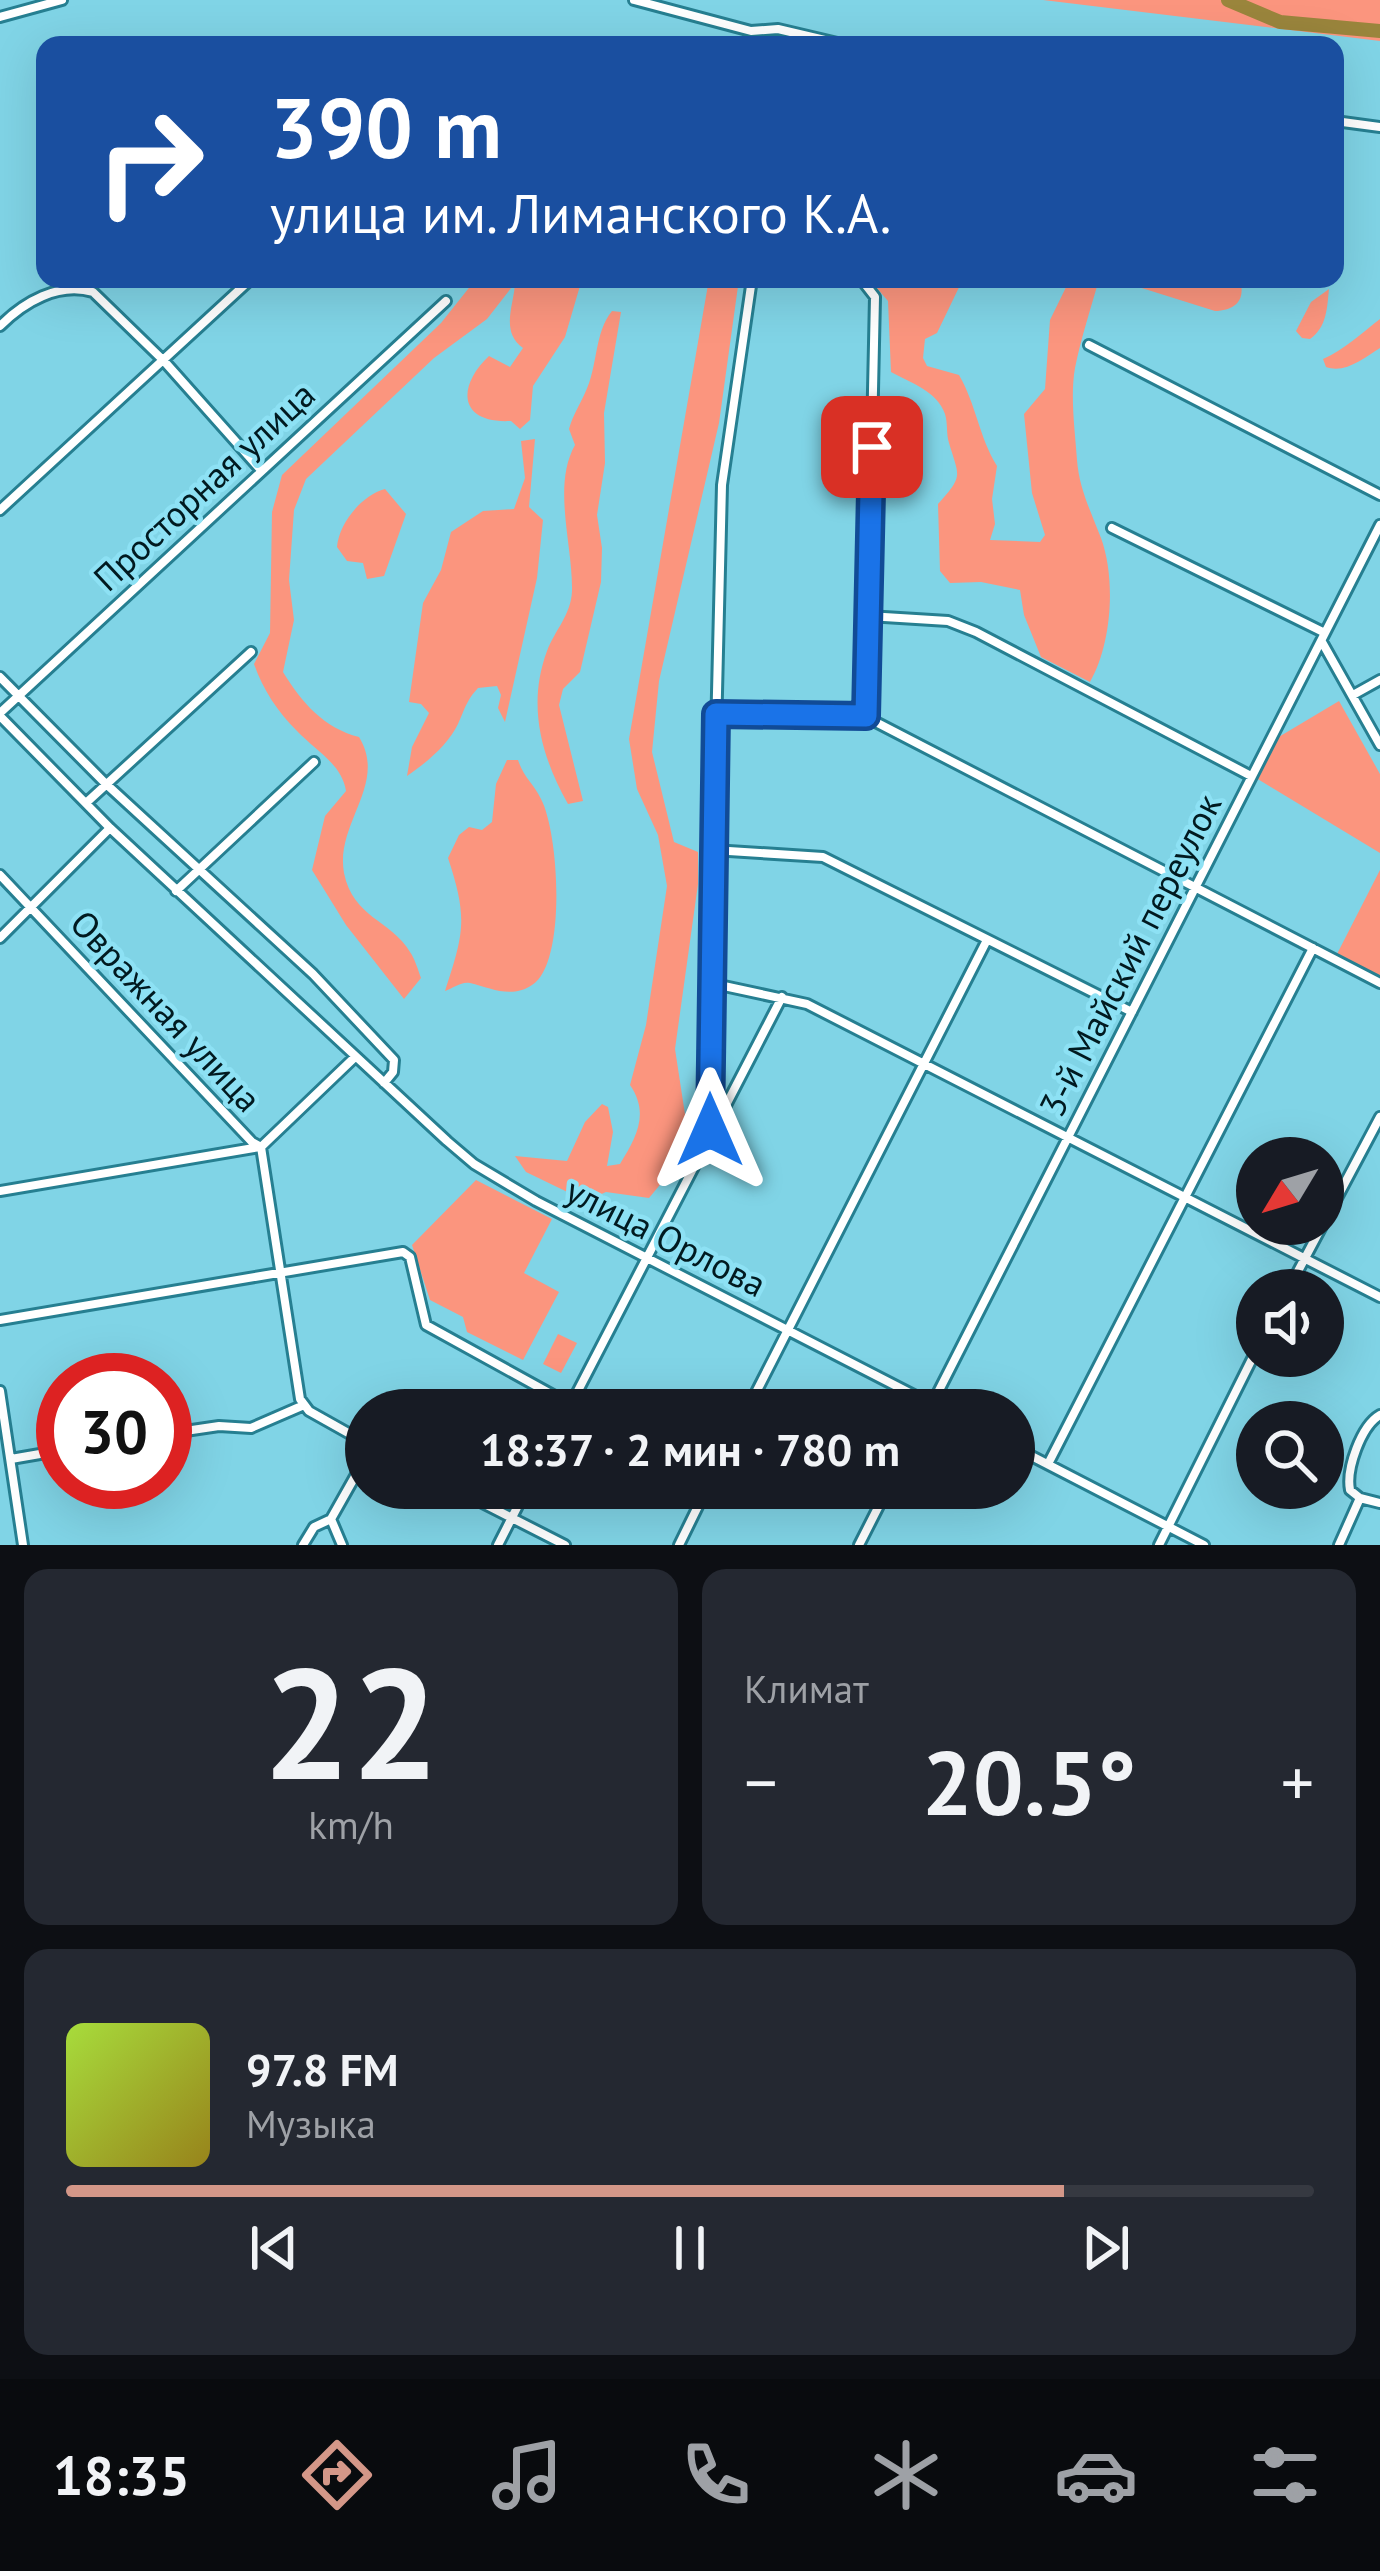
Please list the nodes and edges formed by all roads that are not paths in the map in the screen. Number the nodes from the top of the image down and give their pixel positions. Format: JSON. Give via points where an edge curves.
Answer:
{"nodes":[{"id":1,"x":62,"y":0,"type":"edge"},
{"id":2,"x":634,"y":0,"type":"edge"},
{"id":3,"x":0,"y":16,"type":"edge"},
{"id":4,"x":808,"y":36,"type":"edge"},
{"id":5,"x":1344,"y":122,"type":"edge"},
{"id":6,"x":1380,"y":128,"type":"edge"},
{"id":7,"x":241,"y":288,"type":"edge"},
{"id":8,"x":751,"y":288,"type":"edge"},
{"id":9,"x":871,"y":288,"type":"edge"},
{"id":10,"x":446,"y":301,"type":"dead end"},
{"id":11,"x":0,"y":326,"type":"edge"},
{"id":12,"x":1089,"y":345,"type":"dead end"},
{"id":13,"x":164,"y":361,"type":"junction"},
{"id":14,"x":261,"y":470,"type":"junction"},
{"id":15,"x":1380,"y":495,"type":"edge"},
{"id":16,"x":0,"y":511,"type":"edge"},
{"id":17,"x":1380,"y":525,"type":"edge"},
{"id":18,"x":1112,"y":529,"type":"dead end"},
{"id":19,"x":868,"y":616,"type":"junction"},
{"id":20,"x":1323,"y":637,"type":"junction"},
{"id":21,"x":251,"y":652,"type":"dead end"},
{"id":22,"x":0,"y":677,"type":"edge"},
{"id":23,"x":1380,"y":680,"type":"edge"},
{"id":24,"x":1353,"y":695,"type":"junction"},
{"id":25,"x":18,"y":696,"type":"junction"},
{"id":26,"x":716,"y":714,"type":"junction"},
{"id":27,"x":0,"y":715,"type":"edge"},
{"id":28,"x":866,"y":716,"type":"junction"},
{"id":29,"x":1380,"y":745,"type":"edge"},
{"id":30,"x":314,"y":762,"type":"dead end"},
{"id":31,"x":1251,"y":776,"type":"junction"},
{"id":32,"x":105,"y":782,"type":"junction"},
{"id":33,"x":86,"y":803,"type":"junction"},
{"id":34,"x":110,"y":828,"type":"junction"},
{"id":35,"x":713,"y":850,"type":"junction"},
{"id":36,"x":198,"y":869,"type":"junction"},
{"id":37,"x":0,"y":875,"type":"edge"},
{"id":38,"x":1196,"y":886,"type":"junction"},
{"id":39,"x":176,"y":890,"type":"junction"},
{"id":40,"x":32,"y":908,"type":"junction"},
{"id":41,"x":0,"y":938,"type":"edge"},
{"id":42,"x":988,"y":940,"type":"junction"},
{"id":43,"x":1313,"y":948,"type":"junction"},
{"id":44,"x":1380,"y":982,"type":"edge"},
{"id":45,"x":710,"y":983,"type":"junction"},
{"id":46,"x":782,"y":997,"type":"junction"},
{"id":47,"x":1132,"y":1012,"type":"junction"},
{"id":48,"x":355,"y":1058,"type":"junction"},
{"id":49,"x":926,"y":1066,"type":"junction"},
{"id":50,"x":384,"y":1083,"type":"junction"},
{"id":51,"x":1380,"y":1117,"type":"edge"},
{"id":52,"x":710,"y":1130,"type":"junction"},
{"id":53,"x":1067,"y":1138,"type":"junction"},
{"id":54,"x":261,"y":1147,"type":"junction"},
{"id":55,"x":0,"y":1191,"type":"edge"},
{"id":56,"x":1186,"y":1197,"type":"junction"},
{"id":57,"x":646,"y":1257,"type":"junction"},
{"id":58,"x":1304,"y":1260,"type":"junction"},
{"id":59,"x":1299,"y":1269,"type":"edge"},
{"id":60,"x":281,"y":1273,"type":"junction"},
{"id":61,"x":1380,"y":1298,"type":"edge"},
{"id":62,"x":0,"y":1320,"type":"edge"},
{"id":63,"x":790,"y":1330,"type":"junction"},
{"id":64,"x":1243,"y":1377,"type":"edge"},
{"id":65,"x":538,"y":1389,"type":"edge"},
{"id":66,"x":578,"y":1389,"type":"edge"},
{"id":67,"x":758,"y":1389,"type":"edge"},
{"id":68,"x":897,"y":1389,"type":"edge"},
{"id":69,"x":939,"y":1389,"type":"edge"},
{"id":70,"x":0,"y":1391,"type":"edge"},
{"id":71,"x":304,"y":1405,"type":"junction"},
{"id":72,"x":1380,"y":1415,"type":"edge"},
{"id":73,"x":192,"y":1430,"type":"edge"},
{"id":74,"x":345,"y":1430,"type":"edge"},
{"id":75,"x":36,"y":1455,"type":"edge"},
{"id":76,"x":1035,"y":1458,"type":"edge"},
{"id":77,"x":11,"y":1459,"type":"junction"},
{"id":78,"x":1048,"y":1464,"type":"junction"},
{"id":79,"x":345,"y":1494,"type":"edge"},
{"id":80,"x":1360,"y":1498,"type":"junction"},
{"id":81,"x":1380,"y":1503,"type":"edge"},
{"id":82,"x":494,"y":1509,"type":"edge"},
{"id":83,"x":516,"y":1509,"type":"edge"},
{"id":84,"x":697,"y":1509,"type":"edge"},
{"id":85,"x":877,"y":1509,"type":"edge"},
{"id":86,"x":512,"y":1518,"type":"junction"},
{"id":87,"x":331,"y":1519,"type":"junction"},
{"id":88,"x":1168,"y":1527,"type":"junction"},
{"id":89,"x":23,"y":1545,"type":"edge"},
{"id":90,"x":303,"y":1545,"type":"edge"},
{"id":91,"x":342,"y":1545,"type":"edge"},
{"id":92,"x":498,"y":1545,"type":"edge"},
{"id":93,"x":565,"y":1545,"type":"edge"},
{"id":94,"x":679,"y":1545,"type":"edge"},
{"id":95,"x":859,"y":1545,"type":"edge"},
{"id":96,"x":1159,"y":1545,"type":"edge"},
{"id":97,"x":1204,"y":1545,"type":"edge"},
{"id":98,"x":1339,"y":1545,"type":"edge"}],
"edges":[{"from":1,"to":3,"type":"street"},
{"from":2,"to":4,"type":"street","via":[[751,32]]},
{"from":5,"to":6,"type":"street"},
{"from":7,"to":13,"type":"street"},
{"from":8,"to":26,"type":"street","via":[[722,485]]},
{"from":9,"to":19,"type":"street"},
{"from":10,"to":14,"type":"street","name":"Просторная улица"},
{"from":11,"to":13,"type":"street","via":[[31,301],[81,289],[105,301]]},
{"from":12,"to":15,"type":"street"},
{"from":13,"to":14,"type":"street"},
{"from":13,"to":16,"type":"street"},
{"from":14,"to":25,"type":"street","name":"Просторная улица"},
{"from":17,"to":20,"type":"street","name":"3-й Майский переулок"},
{"from":18,"to":20,"type":"street"},
{"from":19,"to":28,"type":"street"},
{"from":19,"to":31,"type":"street","via":[[948,621],[976,632]]},
{"from":20,"to":24,"type":"street"},
{"from":20,"to":31,"type":"street","name":"3-й Майский переулок"},
{"from":21,"to":32,"type":"street"},
{"from":22,"to":25,"type":"street"},
{"from":23,"to":24,"type":"street"},
{"from":24,"to":29,"type":"street"},
{"from":25,"to":27,"type":"street","name":"Просторная улица"},
{"from":25,"to":32,"type":"street"},
{"from":26,"to":28,"type":"street"},
{"from":26,"to":35,"type":"street"},
{"from":27,"to":33,"type":"street","name":"улица Орлова"},
{"from":28,"to":38,"type":"street"},
{"from":30,"to":36,"type":"street"},
{"from":31,"to":38,"type":"street","name":"3-й Майский переулок"},
{"from":32,"to":33,"type":"street"},
{"from":32,"to":36,"type":"street"},
{"from":33,"to":34,"type":"street","name":"улица Орлова"},
{"from":34,"to":39,"type":"street","name":"улица Орлова"},
{"from":34,"to":40,"type":"street"},
{"from":35,"to":42,"type":"street","via":[[823,857]]},
{"from":35,"to":45,"type":"street"},
{"from":36,"to":39,"type":"street"},
{"from":36,"to":50,"type":"street","via":[[381,1043],[394,1060]]},
{"from":37,"to":40,"type":"street","name":"Овражная улица"},
{"from":38,"to":43,"type":"street"},
{"from":38,"to":47,"type":"street","name":"3-й Майский переулок"},
{"from":39,"to":48,"type":"street","name":"улица Орлова"},
{"from":40,"to":41,"type":"street"},
{"from":40,"to":54,"type":"street","name":"Овражная улица"},
{"from":42,"to":47,"type":"street"},
{"from":42,"to":49,"type":"street"},
{"from":43,"to":44,"type":"street"},
{"from":43,"to":56,"type":"street"},
{"from":45,"to":46,"type":"street"},
{"from":45,"to":52,"type":"street"},
{"from":46,"to":49,"type":"street"},
{"from":46,"to":52,"type":"street"},
{"from":47,"to":53,"type":"street","name":"3-й Майский переулок"},
{"from":48,"to":50,"type":"street","name":"улица Орлова"},
{"from":48,"to":54,"type":"street"},
{"from":49,"to":53,"type":"street"},
{"from":49,"to":63,"type":"street"},
{"from":50,"to":57,"type":"street","name":"улица Орлова","via":[[479,1167]]},
{"from":51,"to":58,"type":"street"},
{"from":52,"to":57,"type":"street"},
{"from":53,"to":56,"type":"street"},
{"from":53,"to":69,"type":"street","name":"3-й Майский переулок"},
{"from":54,"to":55,"type":"street"},
{"from":54,"to":60,"type":"street","name":"Овражная улица"},
{"from":56,"to":58,"type":"street"},
{"from":56,"to":78,"type":"street"},
{"from":57,"to":63,"type":"street","name":"улица Орлова"},
{"from":57,"to":66,"type":"street"},
{"from":58,"to":59,"type":"street"},
{"from":58,"to":61,"type":"street"},
{"from":60,"to":62,"type":"street"},
{"from":60,"to":65,"type":"street","via":[[403,1252],[426,1325]]},
{"from":60,"to":71,"type":"street","name":"Овражная улица"},
{"from":63,"to":67,"type":"street"},
{"from":63,"to":68,"type":"street","name":"улица Орлова"},
{"from":64,"to":88,"type":"street"},
{"from":70,"to":77,"type":"street"},
{"from":71,"to":73,"type":"street","via":[[250,1428]]},
{"from":71,"to":74,"type":"street"},
{"from":72,"to":80,"type":"street","via":[[1347,1475]]},
{"from":75,"to":77,"type":"street"},
{"from":76,"to":78,"type":"street"},
{"from":77,"to":89,"type":"street"},
{"from":78,"to":88,"type":"street"},
{"from":79,"to":87,"type":"street"},
{"from":80,"to":81,"type":"street"},
{"from":80,"to":98,"type":"street"},
{"from":82,"to":86,"type":"street"},
{"from":83,"to":86,"type":"street"},
{"from":84,"to":94,"type":"street"},
{"from":85,"to":95,"type":"street"},
{"from":86,"to":92,"type":"street"},
{"from":86,"to":93,"type":"street"},
{"from":87,"to":90,"type":"street"},
{"from":87,"to":91,"type":"street"},
{"from":88,"to":96,"type":"street"},
{"from":88,"to":97,"type":"street"}]}
